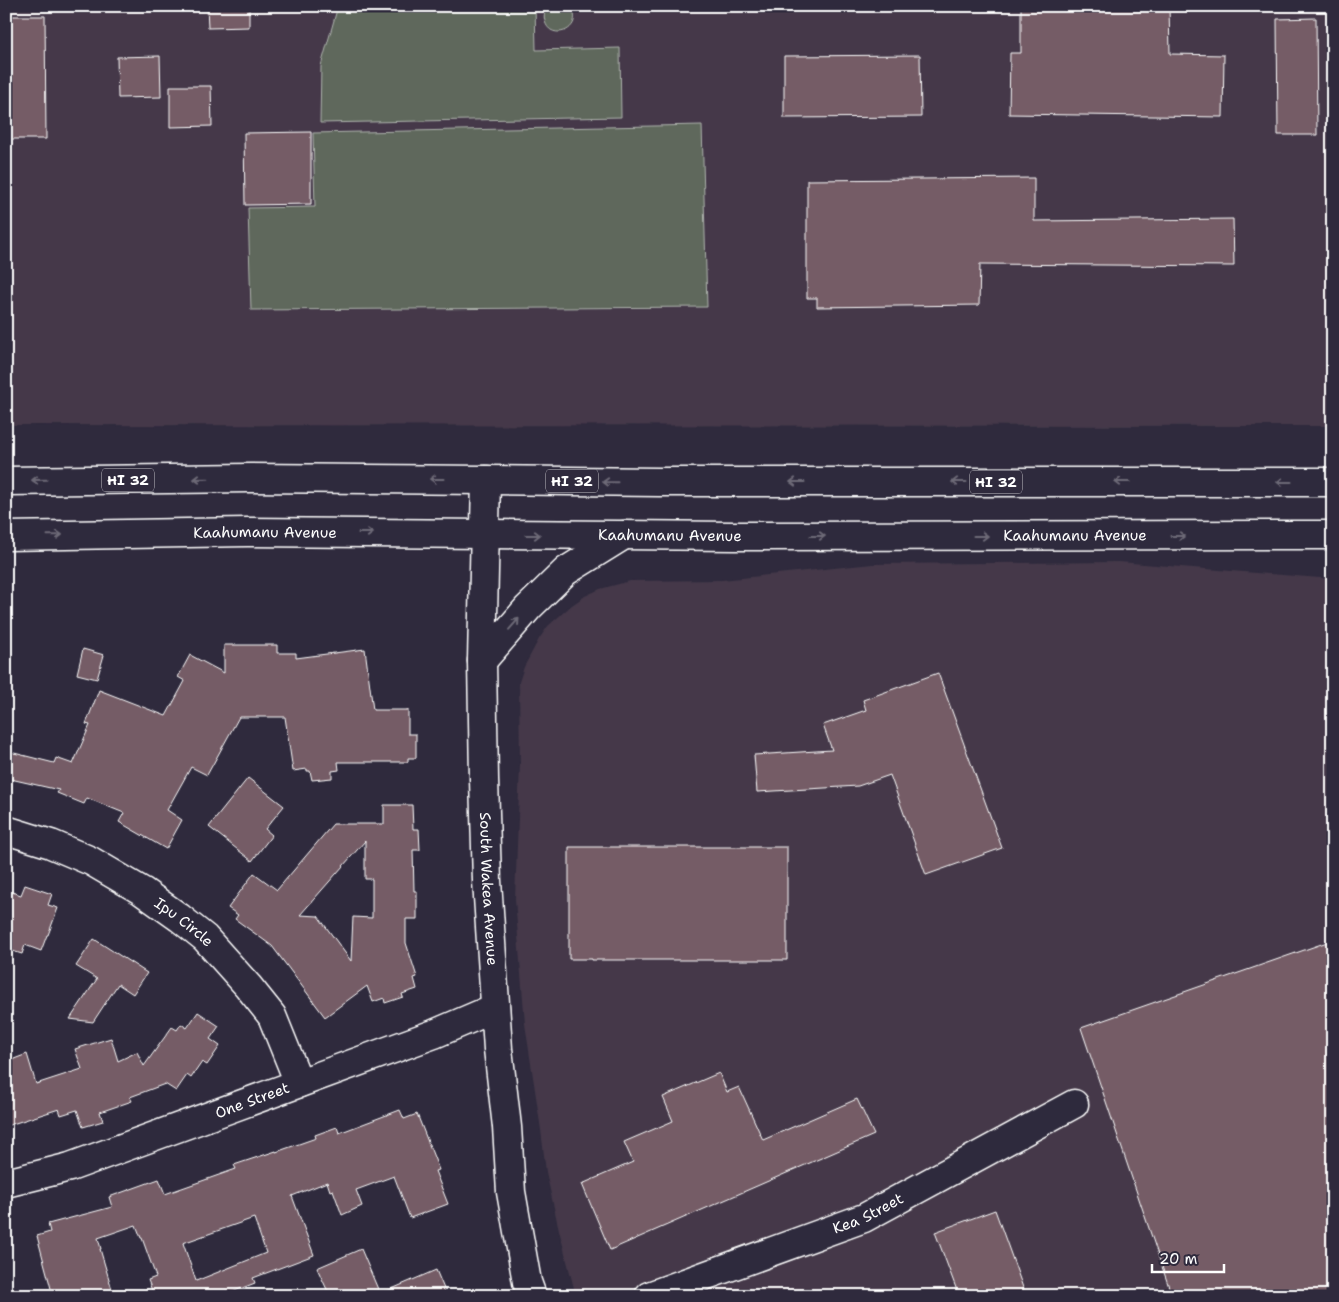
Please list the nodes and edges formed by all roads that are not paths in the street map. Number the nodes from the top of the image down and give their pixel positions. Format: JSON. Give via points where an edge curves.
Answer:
{"nodes":[{"id":1,"x":486,"y":480,"type":"junction"},
{"id":2,"x":6,"y":481,"type":"edge"},
{"id":3,"x":1333,"y":482,"type":"edge"},
{"id":4,"x":484,"y":535,"type":"junction"},
{"id":5,"x":624,"y":535,"type":"junction"},
{"id":6,"x":1333,"y":535,"type":"edge"},
{"id":7,"x":6,"y":536,"type":"edge"},
{"id":8,"x":482,"y":661,"type":"junction"},
{"id":9,"x":6,"y":830,"type":"edge"},
{"id":10,"x":495,"y":1008,"type":"junction"},
{"id":11,"x":299,"y":1083,"type":"junction"},
{"id":12,"x":1074,"y":1104,"type":"dead end"},
{"id":13,"x":6,"y":1182,"type":"edge"},
{"id":14,"x":532,"y":1296,"type":"edge"},
{"id":15,"x":649,"y":1296,"type":"edge"}],
"edges":[{"from":1,"to":2,"type":"main road","number":"HI 32","one_way":true},
{"from":3,"to":1,"type":"main road","number":"HI 32","one_way":true},
{"from":1,"to":4,"type":"main road","name":"South Wakea Avenue"},
{"from":4,"to":5,"type":"main road","name":"Kaahumanu Avenue","one_way":true},
{"from":7,"to":4,"type":"main road","name":"Kaahumanu Avenue","one_way":true,"via":[[247,532]]},
{"from":4,"to":8,"type":"main road","name":"South Wakea Avenue"},
{"from":5,"to":6,"type":"main road","name":"Kaahumanu Avenue","one_way":true},
{"from":8,"to":5,"type":"main road","one_way":true,"via":[[528,608],[566,571]]},
{"from":8,"to":10,"type":"main road","name":"South Wakea Avenue","via":[[487,881]]},
{"from":9,"to":11,"type":"main road","name":"Ipu Circle","via":[[91,861],[142,891],[205,938],[272,1016]]},
{"from":10,"to":11,"type":"main road","name":"One Street"},
{"from":10,"to":14,"type":"main road","name":"South Wakea Avenue","via":[[511,1192]]},
{"from":11,"to":13,"type":"main road","name":"One Street","via":[[70,1167]]},
{"from":12,"to":15,"type":"main road","name":"Kea Street","via":[[864,1218]]}]}
